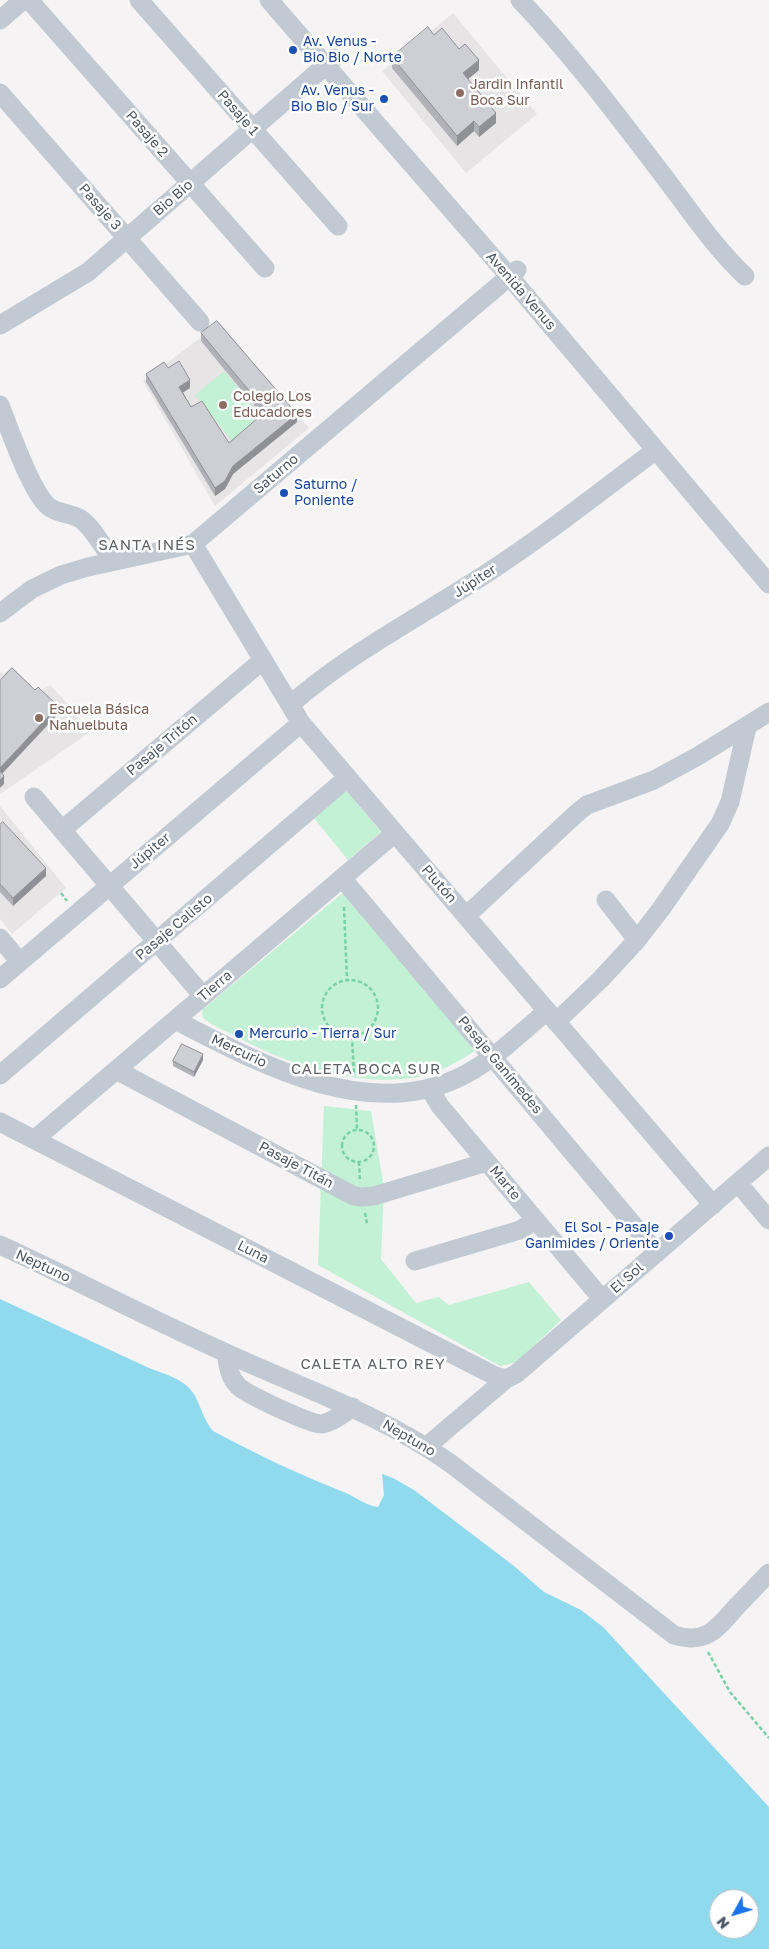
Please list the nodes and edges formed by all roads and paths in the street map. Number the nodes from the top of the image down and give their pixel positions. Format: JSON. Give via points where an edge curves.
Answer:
{"nodes":[{"id":1,"x":23,"y":0,"type":"edge"},
{"id":2,"x":29,"y":0,"type":"edge"},
{"id":3,"x":139,"y":0,"type":"edge"},
{"id":4,"x":269,"y":0,"type":"edge"},
{"id":5,"x":286,"y":0,"type":"edge"},
{"id":6,"x":520,"y":0,"type":"edge"},
{"id":7,"x":0,"y":20,"type":"edge"},
{"id":8,"x":331,"y":61,"type":"junction"},
{"id":9,"x":0,"y":93,"type":"edge"},
{"id":10,"x":252,"y":129,"type":"junction"},
{"id":11,"x":190,"y":183,"type":"junction"},
{"id":12,"x":338,"y":226,"type":"dead end"},
{"id":13,"x":127,"y":238,"type":"junction"},
{"id":14,"x":265,"y":268,"type":"dead end"},
{"id":15,"x":513,"y":273,"type":"junction"},
{"id":16,"x":745,"y":276,"type":"dead end"},
{"id":17,"x":200,"y":322,"type":"dead end"},
{"id":18,"x":0,"y":325,"type":"edge"},
{"id":19,"x":0,"y":405,"type":"edge"},
{"id":20,"x":656,"y":450,"type":"junction"},
{"id":21,"x":193,"y":544,"type":"junction"},
{"id":22,"x":113,"y":561,"type":"junction"},
{"id":23,"x":769,"y":567,"type":"edge"},
{"id":24,"x":769,"y":584,"type":"edge"},
{"id":25,"x":0,"y":613,"type":"edge"},
{"id":26,"x":263,"y":660,"type":"junction"},
{"id":27,"x":290,"y":705,"type":"junction"},
{"id":28,"x":769,"y":712,"type":"edge"},
{"id":29,"x":301,"y":723,"type":"junction"},
{"id":30,"x":747,"y":727,"type":"junction"},
{"id":31,"x":348,"y":778,"type":"junction"},
{"id":32,"x":34,"y":797,"type":"dead end"},
{"id":33,"x":62,"y":830,"type":"junction"},
{"id":34,"x":395,"y":833,"type":"junction"},
{"id":35,"x":342,"y":878,"type":"junction"},
{"id":36,"x":110,"y":886,"type":"junction"},
{"id":37,"x":606,"y":900,"type":"dead end"},
{"id":38,"x":344,"y":906,"type":"dead end"},
{"id":39,"x":466,"y":916,"type":"junction"},
{"id":40,"x":0,"y":938,"type":"edge"},
{"id":41,"x":637,"y":940,"type":"junction"},
{"id":42,"x":156,"y":941,"type":"junction"},
{"id":43,"x":20,"y":962,"type":"junction"},
{"id":44,"x":0,"y":980,"type":"edge"},
{"id":45,"x":347,"y":980,"type":"junction"},
{"id":46,"x":203,"y":996,"type":"junction"},
{"id":47,"x":552,"y":1016,"type":"junction"},
{"id":48,"x":175,"y":1020,"type":"junction"},
{"id":49,"x":492,"y":1057,"type":"junction"},
{"id":50,"x":116,"y":1070,"type":"junction"},
{"id":51,"x":0,"y":1075,"type":"edge"},
{"id":52,"x":430,"y":1089,"type":"junction"},
{"id":53,"x":0,"y":1122,"type":"edge"},
{"id":54,"x":35,"y":1139,"type":"junction"},
{"id":55,"x":769,"y":1156,"type":"edge"},
{"id":56,"x":353,"y":1162,"type":"joint"},
{"id":57,"x":487,"y":1162,"type":"junction"},
{"id":58,"x":738,"y":1183,"type":"junction"},
{"id":59,"x":713,"y":1205,"type":"junction"},
{"id":60,"x":536,"y":1220,"type":"junction"},
{"id":61,"x":769,"y":1220,"type":"edge"},
{"id":62,"x":0,"y":1245,"type":"edge"},
{"id":63,"x":657,"y":1252,"type":"junction"},
{"id":64,"x":415,"y":1261,"type":"dead end"},
{"id":65,"x":602,"y":1299,"type":"junction"},
{"id":66,"x":226,"y":1353,"type":"junction"},
{"id":67,"x":506,"y":1378,"type":"junction"},
{"id":68,"x":353,"y":1407,"type":"junction"},
{"id":69,"x":426,"y":1447,"type":"junction"},
{"id":70,"x":769,"y":1573,"type":"edge"},
{"id":71,"x":699,"y":1638,"type":"junction"},
{"id":72,"x":769,"y":1738,"type":"edge"}],
"edges":[{"from":1,"to":7,"type":"street"},
{"from":2,"to":11,"type":"street","name":"Pasaje 2"},
{"from":3,"to":10,"type":"street","name":"Pasaje 1"},
{"from":4,"to":8,"type":"street","name":"Avenida Venus"},
{"from":5,"to":8,"type":"street","name":"Avenida Venus"},
{"from":6,"to":16,"type":"street","via":[[658,168],[726,258]]},
{"from":8,"to":10,"type":"street","name":"Bio Bio"},
{"from":8,"to":15,"type":"street","name":"Avenida Venus"},
{"from":9,"to":13,"type":"street","name":"Pasaje 3"},
{"from":10,"to":11,"type":"street","name":"Bio Bio"},
{"from":10,"to":12,"type":"street","name":"Pasaje 1"},
{"from":11,"to":13,"type":"street","name":"Bio Bio"},
{"from":11,"to":14,"type":"street","name":"Pasaje 2"},
{"from":13,"to":17,"type":"street","name":"Pasaje 3"},
{"from":13,"to":18,"type":"street","name":"Bio Bio","via":[[79,278]]},
{"from":15,"to":20,"type":"street","name":"Avenida Venus"},
{"from":15,"to":21,"type":"street","name":"Saturno"},
{"from":15,"to":23,"type":"street","name":"Avenida Venus","via":[[668,444]]},
{"from":19,"to":22,"type":"street","via":[[41,499],[48,507],[87,524]]},
{"from":20,"to":24,"type":"street","name":"Avenida Venus"},
{"from":20,"to":27,"type":"street","name":"Júpiter","via":[[490,571],[362,650]]},
{"from":21,"to":22,"type":"street","name":"Saturno"},
{"from":21,"to":26,"type":"street","name":"Plutón"},
{"from":22,"to":25,"type":"street","name":"Saturno","via":[[48,580]]},
{"from":26,"to":27,"type":"street","name":"Plutón"},
{"from":26,"to":33,"type":"street","name":"Pasaje Tritón"},
{"from":27,"to":29,"type":"street","name":"Plutón"},
{"from":28,"to":30,"type":"street"},
{"from":29,"to":31,"type":"street","name":"Plutón"},
{"from":29,"to":36,"type":"street","name":"Júpiter"},
{"from":30,"to":39,"type":"street","via":[[654,780],[588,805]]},
{"from":30,"to":41,"type":"street","name":"Mercurio","via":[[724,816]]},
{"from":31,"to":34,"type":"street","name":"Plutón"},
{"from":31,"to":42,"type":"street","name":"Pasaje Calisto"},
{"from":32,"to":33,"type":"street"},
{"from":33,"to":36,"type":"street"},
{"from":34,"to":35,"type":"street","name":"Tierra"},
{"from":34,"to":39,"type":"street","name":"Plutón"},
{"from":35,"to":46,"type":"street","name":"Tierra"},
{"from":35,"to":49,"type":"street","name":"Pasaje Ganímedes"},
{"from":36,"to":42,"type":"street"},
{"from":36,"to":43,"type":"street","name":"Júpiter"},
{"from":37,"to":41,"type":"street"},
{"from":38,"to":45,"type":"path"},
{"from":39,"to":47,"type":"street","name":"Plutón"},
{"from":40,"to":43,"type":"street"},
{"from":41,"to":47,"type":"street","name":"Mercurio","via":[[601,979]]},
{"from":42,"to":46,"type":"street"},
{"from":42,"to":51,"type":"street","name":"Pasaje Calisto"},
{"from":43,"to":44,"type":"street","name":"Júpiter"},
{"from":45,"to":45,"type":"path","via":[[332,986],[323,998],[322,1006],[325,1022],[330,1028],[344,1036],[352,1036],[367,1031],[378,1010],[375,994],[370,988]]},
{"from":46,"to":48,"type":"street","name":"Tierra"},
{"from":47,"to":49,"type":"street","name":"Mercurio"},
{"from":47,"to":59,"type":"street","name":"Plutón"},
{"from":48,"to":50,"type":"street","name":"Tierra"},
{"from":48,"to":52,"type":"street","name":"Mercurio","via":[[252,1059],[313,1080],[373,1093]]},
{"from":49,"to":52,"type":"street","name":"Mercurio","via":[[457,1079]]},
{"from":49,"to":63,"type":"street","name":"Pasaje Ganímedes"},
{"from":50,"to":54,"type":"street","name":"Tierra"},
{"from":50,"to":57,"type":"street","name":"Pasaje Titán","via":[[354,1196],[374,1196]]},
{"from":52,"to":57,"type":"street","name":"Marte","via":[[440,1106]]},
{"from":53,"to":54,"type":"street","name":"Luna"},
{"from":54,"to":67,"type":"street","name":"Luna","via":[[495,1376]]},
{"from":55,"to":58,"type":"street","name":"El Sol"},
{"from":56,"to":56,"type":"path","via":[[367,1160],[373,1151],[371,1136],[360,1130],[350,1132],[343,1141],[345,1155]]},
{"from":57,"to":60,"type":"street","name":"Marte"},
{"from":58,"to":59,"type":"street","name":"El Sol"},
{"from":58,"to":61,"type":"street"},
{"from":59,"to":63,"type":"street","name":"El Sol"},
{"from":60,"to":64,"type":"street","via":[[520,1230]]},
{"from":60,"to":65,"type":"street","name":"Marte"},
{"from":62,"to":66,"type":"street","name":"Neptuno"},
{"from":63,"to":65,"type":"street","name":"El Sol"},
{"from":65,"to":67,"type":"street","name":"El Sol","via":[[516,1374]]},
{"from":66,"to":68,"type":"street","name":"Neptuno"},
{"from":66,"to":68,"type":"street","via":[[233,1380],[243,1390],[311,1423],[326,1423]]},
{"from":67,"to":69,"type":"street","name":"El Sol"},
{"from":68,"to":69,"type":"street","name":"Neptuno"},
{"from":69,"to":71,"type":"street","name":"Neptuno","via":[[575,1558],[666,1631],[682,1638]]},
{"from":70,"to":71,"type":"street","via":[[715,1631]]},
{"from":71,"to":72,"type":"path","via":[[730,1692]]}]}
